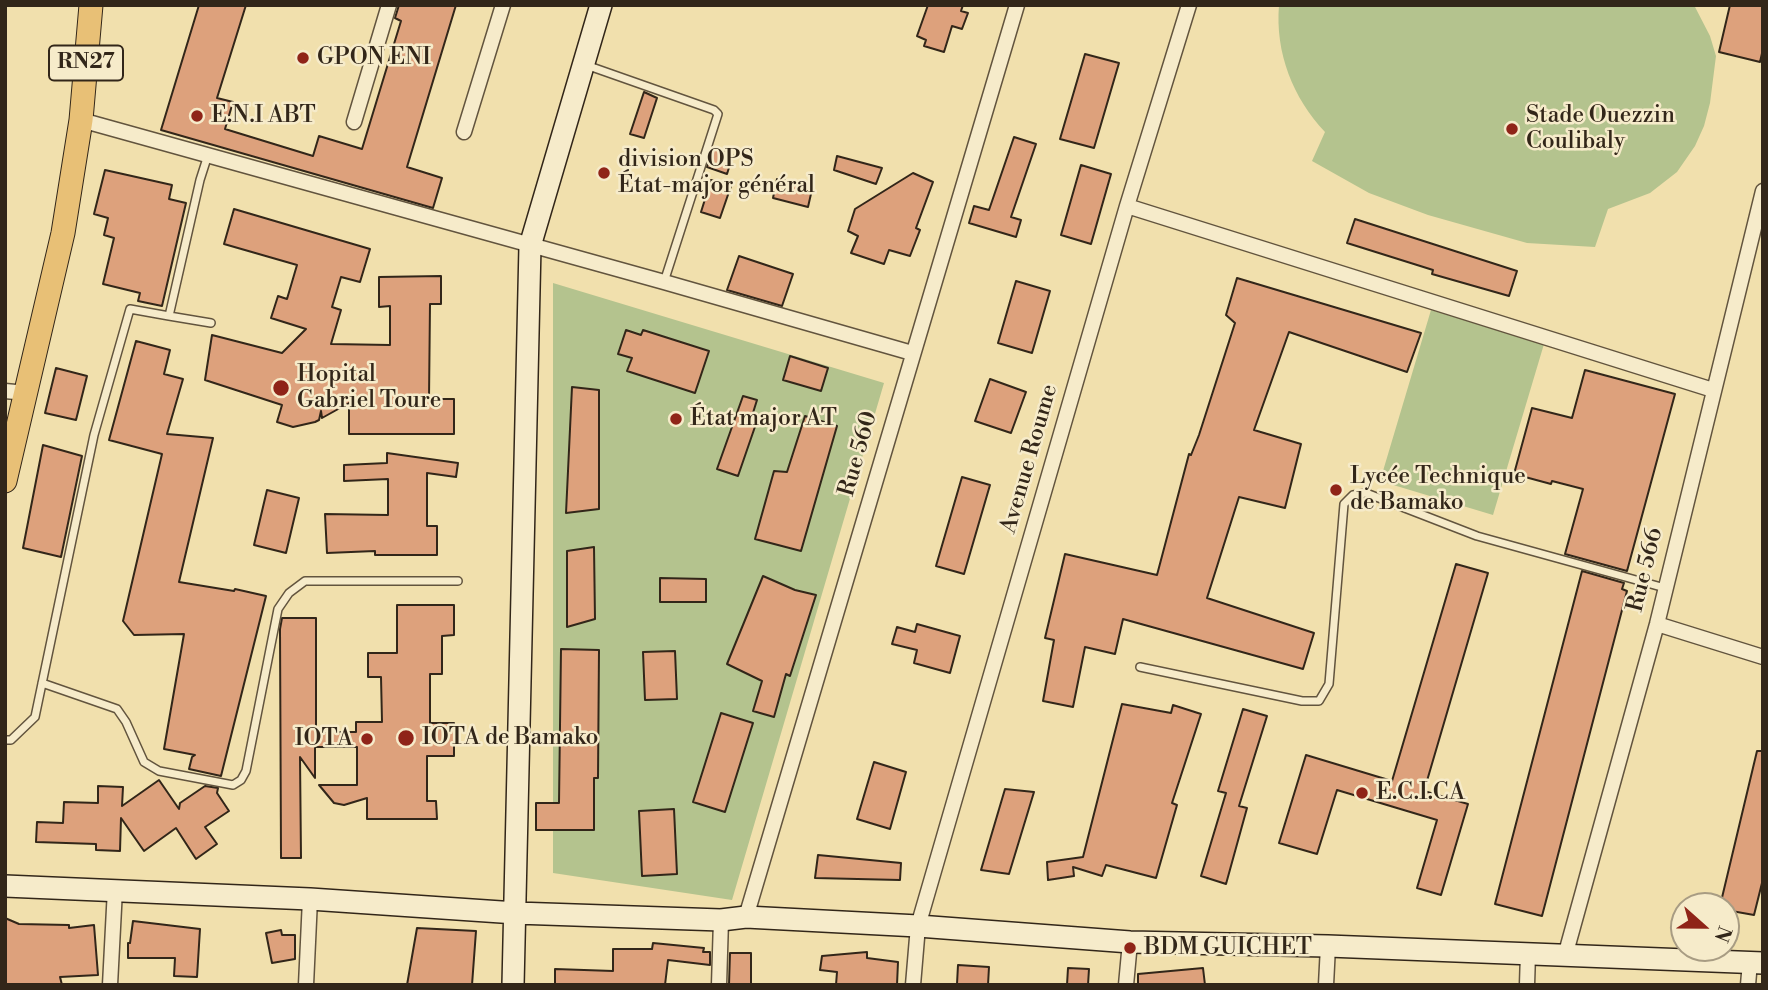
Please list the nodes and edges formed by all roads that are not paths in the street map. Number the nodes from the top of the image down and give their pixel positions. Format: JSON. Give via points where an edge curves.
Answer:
{"nodes":[{"id":1,"x":91,"y":5,"type":"edge"},
{"id":2,"x":389,"y":5,"type":"edge"},
{"id":3,"x":503,"y":5,"type":"edge"},
{"id":4,"x":601,"y":5,"type":"edge"},
{"id":5,"x":1017,"y":5,"type":"edge"},
{"id":6,"x":1189,"y":5,"type":"edge"},
{"id":7,"x":583,"y":64,"type":"junction"},
{"id":8,"x":80,"y":120,"type":"junction"},
{"id":9,"x":354,"y":122,"type":"dead end"},
{"id":10,"x":464,"y":132,"type":"dead end"},
{"id":11,"x":208,"y":155,"type":"junction"},
{"id":12,"x":1763,"y":191,"type":"edge"},
{"id":13,"x":1127,"y":206,"type":"junction"},
{"id":14,"x":530,"y":246,"type":"junction"},
{"id":15,"x":664,"y":282,"type":"junction"},
{"id":16,"x":169,"y":316,"type":"junction"},
{"id":17,"x":211,"y":323,"type":"dead end"},
{"id":18,"x":912,"y":353,"type":"junction"},
{"id":19,"x":1713,"y":390,"type":"junction"},
{"id":20,"x":16,"y":392,"type":"edge"},
{"id":21,"x":5,"y":481,"type":"edge"},
{"id":22,"x":458,"y":581,"type":"dead end"},
{"id":23,"x":1665,"y":588,"type":"junction"},
{"id":24,"x":1657,"y":624,"type":"junction"},
{"id":25,"x":1763,"y":657,"type":"edge"},
{"id":26,"x":1140,"y":667,"type":"dead end"},
{"id":27,"x":42,"y":683,"type":"junction"},
{"id":28,"x":5,"y":740,"type":"edge"},
{"id":29,"x":5,"y":886,"type":"edge"},
{"id":30,"x":115,"y":890,"type":"junction"},
{"id":31,"x":310,"y":899,"type":"junction"},
{"id":32,"x":516,"y":914,"type":"junction"},
{"id":33,"x":746,"y":917,"type":"junction"},
{"id":34,"x":721,"y":920,"type":"junction"},
{"id":35,"x":918,"y":926,"type":"junction"},
{"id":36,"x":1130,"y":942,"type":"junction"},
{"id":37,"x":1328,"y":946,"type":"junction"},
{"id":38,"x":1528,"y":953,"type":"junction"},
{"id":39,"x":1565,"y":956,"type":"junction"},
{"id":40,"x":1756,"y":962,"type":"edge"},
{"id":41,"x":110,"y":985,"type":"edge"},
{"id":42,"x":306,"y":985,"type":"edge"},
{"id":43,"x":513,"y":985,"type":"edge"},
{"id":44,"x":719,"y":985,"type":"edge"},
{"id":45,"x":913,"y":985,"type":"edge"},
{"id":46,"x":1126,"y":985,"type":"edge"},
{"id":47,"x":1326,"y":985,"type":"edge"},
{"id":48,"x":1527,"y":985,"type":"edge"},
{"id":49,"x":1748,"y":985,"type":"edge"}],
"edges":[{"from":1,"to":8,"type":"main road","number":"RN27"},
{"from":2,"to":9,"type":"street"},
{"from":3,"to":10,"type":"street"},
{"from":4,"to":7,"type":"main road"},
{"from":5,"to":18,"type":"street","name":"Rue 560"},
{"from":6,"to":13,"type":"street","name":"Avenue Roume"},
{"from":7,"to":14,"type":"main road"},
{"from":7,"to":15,"type":"lane","via":[[718,114]]},
{"from":8,"to":11,"type":"street"},
{"from":8,"to":20,"type":"main road","number":"RN27","via":[[63,233]]},
{"from":11,"to":14,"type":"street"},
{"from":11,"to":16,"type":"lane"},
{"from":12,"to":19,"type":"street","name":"Rue 566"},
{"from":13,"to":19,"type":"street"},
{"from":13,"to":35,"type":"street","name":"Avenue Roume"},
{"from":14,"to":15,"type":"street"},
{"from":14,"to":32,"type":"main road"},
{"from":15,"to":18,"type":"street"},
{"from":16,"to":17,"type":"lane"},
{"from":16,"to":27,"type":"lane","via":[[130,309],[94,435]]},
{"from":18,"to":33,"type":"street","name":"Rue 560"},
{"from":19,"to":23,"type":"street","name":"Rue 566"},
{"from":20,"to":21,"type":"main road","number":"RN27"},
{"from":22,"to":27,"type":"lane","via":[[305,581],[289,593],[278,609],[246,771],[233,785],[159,771],[145,761],[117,709]]},
{"from":23,"to":24,"type":"street","name":"Rue 566"},
{"from":23,"to":26,"type":"lane","via":[[1477,536],[1366,494],[1353,495],[1345,504],[1329,684],[1319,701]]},
{"from":24,"to":25,"type":"street"},
{"from":24,"to":39,"type":"street","name":"Rue 566"},
{"from":27,"to":28,"type":"lane","via":[[35,717],[11,740]]},
{"from":29,"to":30,"type":"main road"},
{"from":30,"to":31,"type":"main road"},
{"from":30,"to":41,"type":"street"},
{"from":31,"to":32,"type":"main road"},
{"from":31,"to":42,"type":"street"},
{"from":32,"to":34,"type":"main road"},
{"from":32,"to":43,"type":"main road"},
{"from":33,"to":34,"type":"main road"},
{"from":33,"to":35,"type":"main road"},
{"from":34,"to":44,"type":"street"},
{"from":35,"to":36,"type":"main road"},
{"from":35,"to":45,"type":"street","name":"Avenue Roume"},
{"from":36,"to":37,"type":"main road"},
{"from":36,"to":46,"type":"street"},
{"from":37,"to":38,"type":"main road"},
{"from":37,"to":47,"type":"street"},
{"from":38,"to":39,"type":"main road"},
{"from":38,"to":48,"type":"street"},
{"from":39,"to":40,"type":"main road"},
{"from":40,"to":49,"type":"street"}]}
